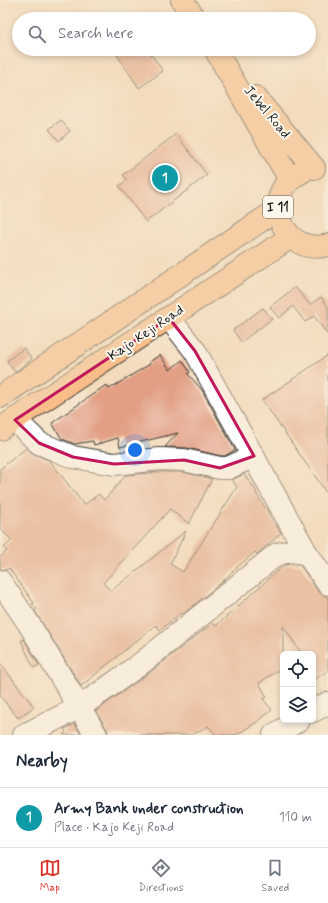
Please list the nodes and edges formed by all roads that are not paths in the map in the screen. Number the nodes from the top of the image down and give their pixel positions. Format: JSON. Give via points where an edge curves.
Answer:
{"nodes":[{"id":1,"x":182,"y":0,"type":"edge"},
{"id":2,"x":190,"y":12,"type":"edge"},
{"id":3,"x":220,"y":56,"type":"edge"},
{"id":4,"x":221,"y":56,"type":"edge"},
{"id":5,"x":321,"y":169,"type":"edge"},
{"id":6,"x":290,"y":180,"type":"junction"},
{"id":7,"x":278,"y":209,"type":"junction"},
{"id":8,"x":291,"y":237,"type":"junction"},
{"id":9,"x":327,"y":246,"type":"edge"},
{"id":10,"x":169,"y":318,"type":"junction"},
{"id":11,"x":0,"y":397,"type":"edge"},
{"id":12,"x":7,"y":425,"type":"edge"},
{"id":13,"x":254,"y":456,"type":"junction"},
{"id":14,"x":307,"y":554,"type":"junction"},
{"id":15,"x":0,"y":581,"type":"edge"},
{"id":16,"x":328,"y":584,"type":"edge"},
{"id":17,"x":328,"y":702,"type":"edge"},
{"id":18,"x":78,"y":708,"type":"junction"},
{"id":19,"x":316,"y":710,"type":"edge"},
{"id":20,"x":294,"y":723,"type":"edge"},
{"id":21,"x":24,"y":735,"type":"edge"},
{"id":22,"x":96,"y":735,"type":"edge"},
{"id":23,"x":274,"y":735,"type":"edge"}],
"edges":[{"from":1,"to":2,"type":"main road"},
{"from":3,"to":6,"type":"main road","name":"Jebel Road"},
{"from":4,"to":5,"type":"main road","name":"Jebel Road"},
{"from":5,"to":6,"type":"main road","number":"I 11","via":[[306,170]]},
{"from":6,"to":7,"type":"main road","number":"I 11","via":[[281,193]]},
{"from":7,"to":8,"type":"main road","number":"I 11","via":[[282,224]]},
{"from":7,"to":11,"type":"main road","name":"Kajo Keji Road"},
{"from":8,"to":9,"type":"main road","number":"I 11","via":[[307,245]]},
{"from":8,"to":10,"type":"main road","name":"Kajo Keji Road"},
{"from":10,"to":12,"type":"main road","name":"Kajo Keji Road"},
{"from":10,"to":13,"type":"street","via":[[195,351]]},
{"from":12,"to":13,"type":"street","via":[[38,443],[73,457],[114,464],[184,460],[228,468]]},
{"from":13,"to":14,"type":"street"},
{"from":14,"to":16,"type":"street"},
{"from":14,"to":18,"type":"street","via":[[292,551],[277,554],[143,662]]},
{"from":15,"to":18,"type":"street","via":[[29,624]]},
{"from":17,"to":19,"type":"street"},
{"from":18,"to":21,"type":"street"},
{"from":18,"to":22,"type":"street"},
{"from":20,"to":23,"type":"street"}]}
